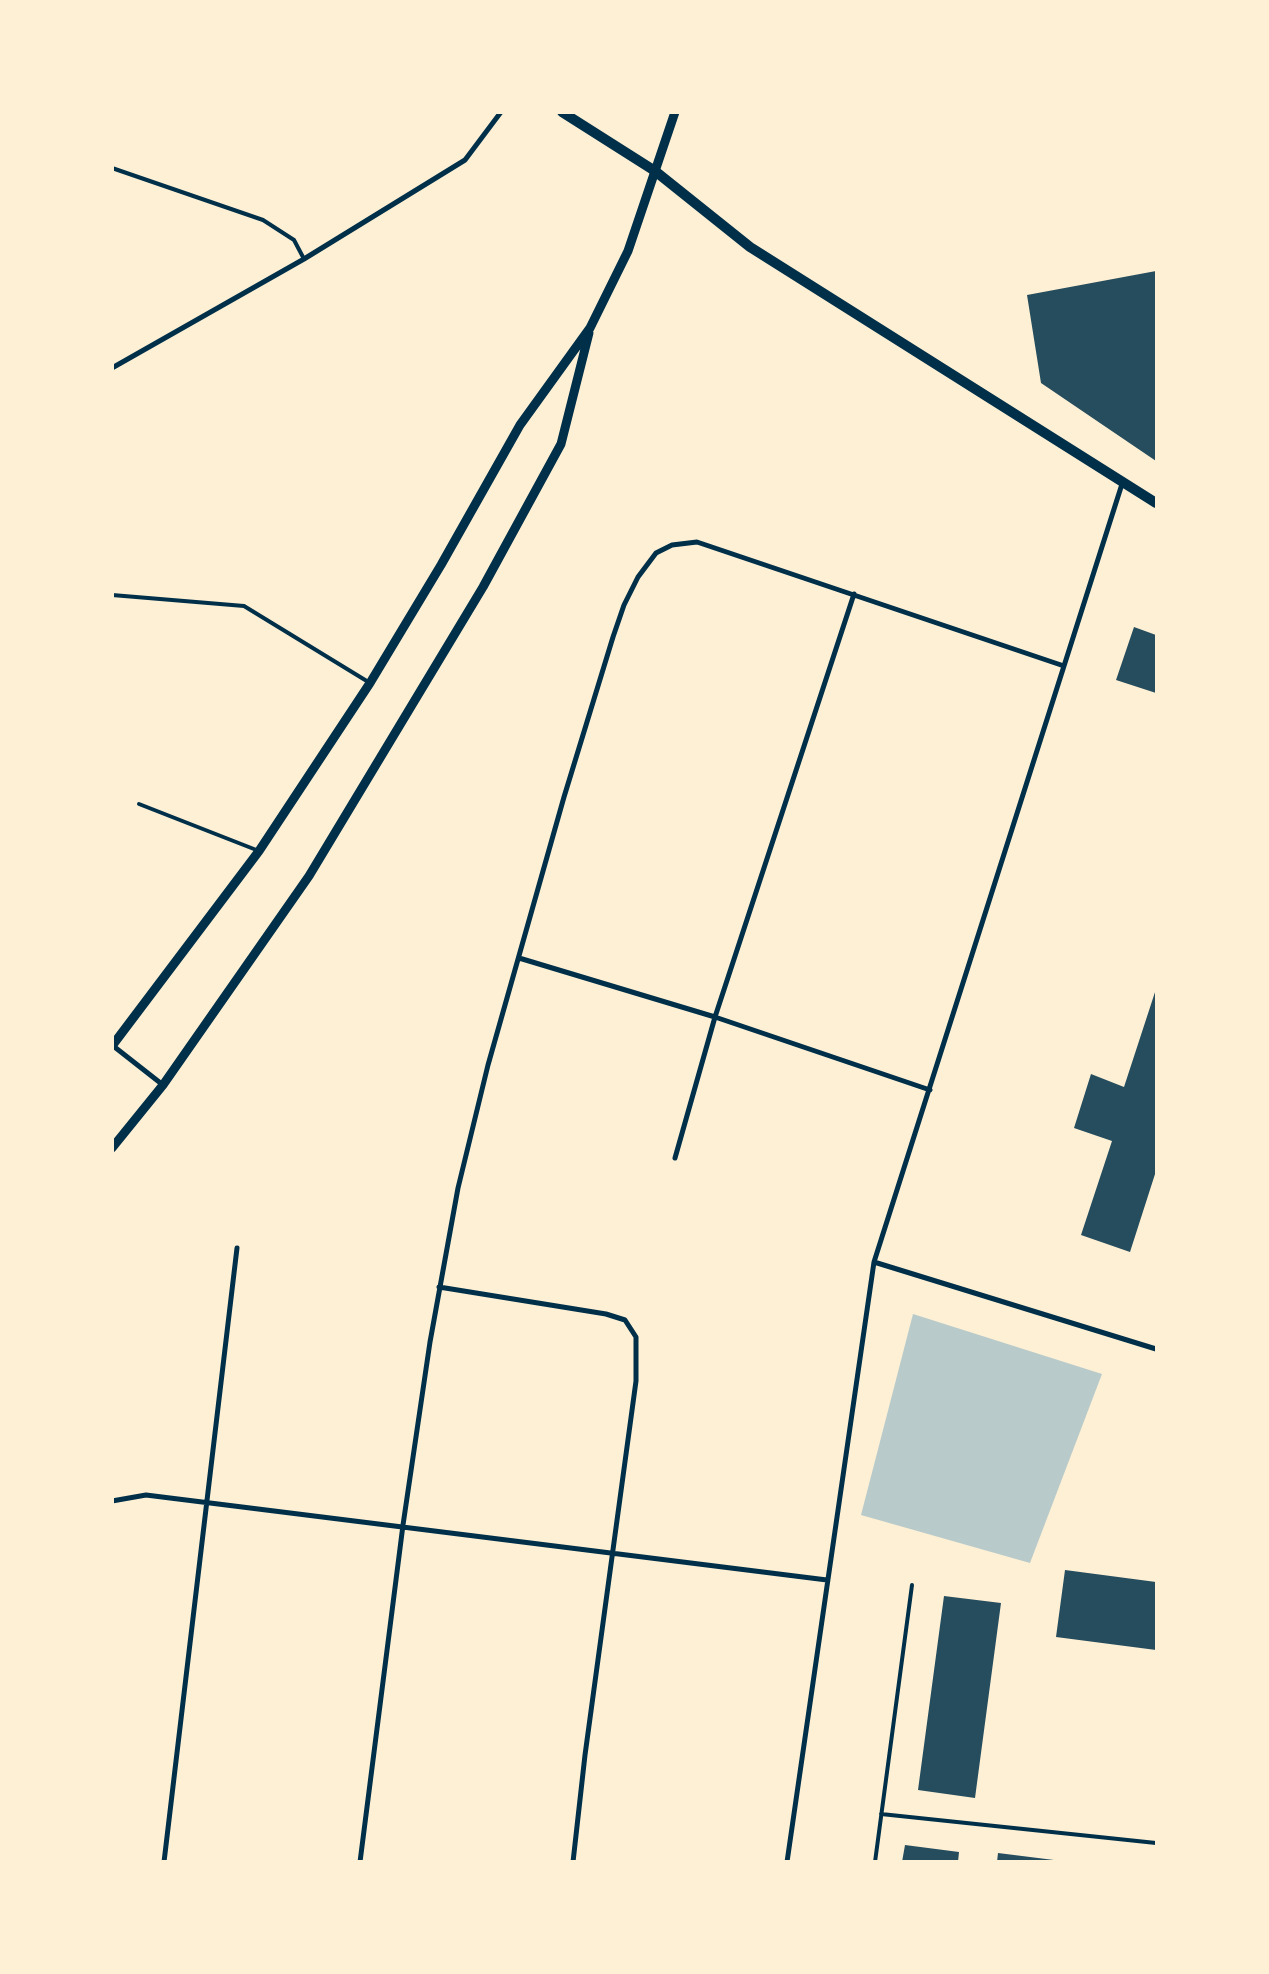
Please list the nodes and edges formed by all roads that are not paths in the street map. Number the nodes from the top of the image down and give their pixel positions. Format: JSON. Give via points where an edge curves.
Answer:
{"nodes":[{"id":1,"x":501,"y":112,"type":"edge"},
{"id":2,"x":562,"y":112,"type":"edge"},
{"id":3,"x":675,"y":112,"type":"edge"},
{"id":4,"x":112,"y":168,"type":"edge"},
{"id":5,"x":655,"y":170,"type":"junction"},
{"id":6,"x":304,"y":259,"type":"junction"},
{"id":7,"x":590,"y":328,"type":"junction"},
{"id":8,"x":112,"y":368,"type":"edge"},
{"id":9,"x":1122,"y":484,"type":"junction"},
{"id":10,"x":1156,"y":503,"type":"edge"},
{"id":11,"x":854,"y":594,"type":"junction"},
{"id":12,"x":112,"y":595,"type":"edge"},
{"id":13,"x":1064,"y":666,"type":"junction"},
{"id":14,"x":370,"y":683,"type":"junction"},
{"id":15,"x":139,"y":804,"type":"dead end"},
{"id":16,"x":259,"y":851,"type":"junction"},
{"id":17,"x":519,"y":958,"type":"junction"},
{"id":18,"x":715,"y":1017,"type":"junction"},
{"id":19,"x":113,"y":1045,"type":"edge"},
{"id":20,"x":163,"y":1085,"type":"junction"},
{"id":21,"x":930,"y":1090,"type":"junction"},
{"id":22,"x":112,"y":1148,"type":"edge"},
{"id":23,"x":675,"y":1158,"type":"dead end"},
{"id":24,"x":237,"y":1248,"type":"dead end"},
{"id":25,"x":874,"y":1262,"type":"junction"},
{"id":26,"x":440,"y":1287,"type":"junction"},
{"id":27,"x":1156,"y":1349,"type":"edge"},
{"id":28,"x":112,"y":1501,"type":"edge"},
{"id":29,"x":208,"y":1502,"type":"junction"},
{"id":30,"x":402,"y":1525,"type":"junction"},
{"id":31,"x":612,"y":1552,"type":"junction"},
{"id":32,"x":827,"y":1580,"type":"junction"},
{"id":33,"x":912,"y":1584,"type":"dead end"},
{"id":34,"x":880,"y":1814,"type":"junction"},
{"id":35,"x":1156,"y":1843,"type":"edge"},
{"id":36,"x":164,"y":1862,"type":"edge"},
{"id":37,"x":360,"y":1862,"type":"edge"},
{"id":38,"x":573,"y":1862,"type":"edge"},
{"id":39,"x":787,"y":1862,"type":"edge"},
{"id":40,"x":875,"y":1862,"type":"edge"}],
"edges":[{"from":1,"to":6,"type":"street","via":[[465,160]]},
{"from":2,"to":5,"type":"main road"},
{"from":3,"to":5,"type":"street"},
{"from":4,"to":6,"type":"lane","via":[[263,220],[294,240]]},
{"from":5,"to":7,"type":"street","via":[[628,251]]},
{"from":5,"to":9,"type":"main road","via":[[750,248]]},
{"from":6,"to":8,"type":"street"},
{"from":7,"to":14,"type":"street","via":[[520,425]]},
{"from":7,"to":20,"type":"street","via":[[561,444],[483,587],[309,876]]},
{"from":9,"to":10,"type":"main road"},
{"from":9,"to":13,"type":"street"},
{"from":11,"to":13,"type":"street"},
{"from":11,"to":17,"type":"street","via":[[697,542],[672,545],[656,553],[638,577],[613,637]]},
{"from":11,"to":18,"type":"street"},
{"from":12,"to":14,"type":"lane","via":[[244,606]]},
{"from":13,"to":21,"type":"street"},
{"from":14,"to":16,"type":"street"},
{"from":15,"to":16,"type":"lane"},
{"from":16,"to":19,"type":"street"},
{"from":17,"to":18,"type":"street"},
{"from":17,"to":26,"type":"street","via":[[488,1064],[458,1188]]},
{"from":18,"to":21,"type":"street"},
{"from":18,"to":23,"type":"street"},
{"from":19,"to":20,"type":"street"},
{"from":20,"to":22,"type":"street"},
{"from":21,"to":25,"type":"street"},
{"from":24,"to":29,"type":"street"},
{"from":25,"to":27,"type":"street"},
{"from":25,"to":32,"type":"street"},
{"from":26,"to":30,"type":"street"},
{"from":26,"to":31,"type":"street","via":[[606,1314],[625,1320],[636,1337],[636,1381]]},
{"from":28,"to":29,"type":"street","via":[[146,1495]]},
{"from":29,"to":30,"type":"street"},
{"from":29,"to":36,"type":"street"},
{"from":30,"to":31,"type":"street"},
{"from":30,"to":37,"type":"street"},
{"from":31,"to":32,"type":"street"},
{"from":31,"to":38,"type":"street"},
{"from":32,"to":39,"type":"street"},
{"from":33,"to":34,"type":"lane"},
{"from":34,"to":35,"type":"lane"},
{"from":34,"to":40,"type":"lane"}]}
